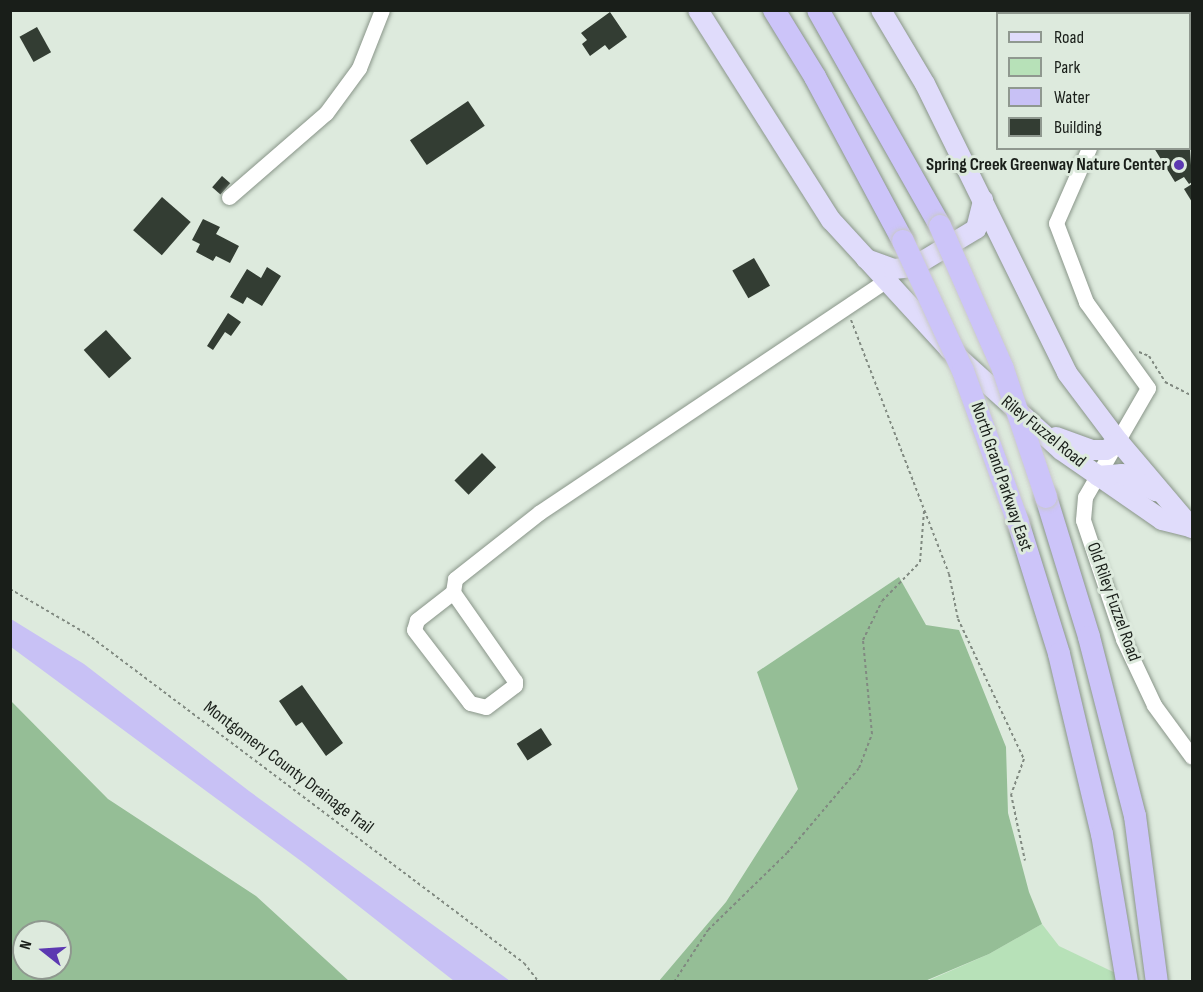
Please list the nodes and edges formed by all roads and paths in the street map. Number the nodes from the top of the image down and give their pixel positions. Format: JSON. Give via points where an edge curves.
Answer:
{"nodes":[{"id":1,"x":382,"y":10,"type":"edge"},
{"id":2,"x":698,"y":10,"type":"edge"},
{"id":3,"x":774,"y":10,"type":"edge"},
{"id":4,"x":818,"y":10,"type":"edge"},
{"id":5,"x":880,"y":10,"type":"edge"},
{"id":6,"x":1088,"y":150,"type":"edge"},
{"id":7,"x":229,"y":197,"type":"dead end"},
{"id":8,"x":983,"y":200,"type":"junction"},
{"id":9,"x":863,"y":259,"type":"junction"},
{"id":10,"x":885,"y":281,"type":"junction"},
{"id":11,"x":846,"y":307,"type":"junction"},
{"id":12,"x":1116,"y":343,"type":"junction"},
{"id":13,"x":1192,"y":396,"type":"edge"},
{"id":14,"x":1026,"y":422,"type":"junction"},
{"id":15,"x":1119,"y":442,"type":"junction"},
{"id":16,"x":1098,"y":476,"type":"junction"},
{"id":17,"x":1167,"y":495,"type":"junction"},
{"id":18,"x":924,"y":507,"type":"junction"},
{"id":19,"x":1192,"y":527,"type":"edge"},
{"id":20,"x":10,"y":589,"type":"edge"},
{"id":21,"x":453,"y":592,"type":"junction"},
{"id":22,"x":1192,"y":757,"type":"edge"},
{"id":23,"x":1025,"y":861,"type":"dead end"},
{"id":24,"x":538,"y":981,"type":"edge"},
{"id":25,"x":674,"y":981,"type":"edge"},
{"id":26,"x":1127,"y":981,"type":"edge"},
{"id":27,"x":1157,"y":981,"type":"edge"}],
"edges":[{"from":1,"to":7,"type":"street","via":[[359,68],[326,114]]},
{"from":2,"to":9,"type":"main road","via":[[831,220]]},
{"from":3,"to":26,"type":"highway","name":"North Grand Parkway East","bridge":true,"via":[[815,77],[903,241],[963,371],[1018,522],[1059,654],[1102,834]]},
{"from":4,"to":27,"type":"highway","name":"North Grand Parkway East","bridge":true,"via":[[940,226],[1003,369],[1089,637],[1135,816]]},
{"from":5,"to":8,"type":"main road","via":[[925,84]]},
{"from":6,"to":12,"type":"street","via":[[1056,223],[1086,302]]},
{"from":8,"to":9,"type":"main road","via":[[976,229],[914,267],[894,269]]},
{"from":8,"to":15,"type":"main road","name":"Riley Fuzzel Road","via":[[1067,373]]},
{"from":9,"to":10,"type":"main road","name":"Riley Fuzzel Road"},
{"from":10,"to":11,"type":"street"},
{"from":10,"to":14,"type":"main road","name":"Riley Fuzzel Road"},
{"from":11,"to":18,"type":"path"},
{"from":11,"to":21,"type":"street","via":[[540,512],[455,579]]},
{"from":12,"to":13,"type":"path","via":[[1149,356],[1166,382]]},
{"from":12,"to":15,"type":"street","name":"Old Riley Fuzzel Road","via":[[1148,388]]},
{"from":14,"to":15,"type":"main road","via":[[1092,450],[1106,450]]},
{"from":14,"to":16,"type":"main road","name":"Riley Fuzzel Road"},
{"from":15,"to":16,"type":"street","name":"Old Riley Fuzzel Road"},
{"from":15,"to":17,"type":"main road","name":"Riley Fuzzel Road"},
{"from":16,"to":17,"type":"main road","via":[[1122,474]]},
{"from":16,"to":19,"type":"main road","name":"Riley Fuzzel Road","via":[[1162,520]]},
{"from":16,"to":22,"type":"street","name":"Old Riley Fuzzel Road","via":[[1085,497],[1083,520],[1123,639],[1154,705]]},
{"from":17,"to":19,"type":"main road","name":"Riley Fuzzel Road"},
{"from":18,"to":23,"type":"path","via":[[949,574],[958,619],[1024,759],[1011,794]]},
{"from":18,"to":25,"type":"path","via":[[920,561],[882,601],[862,640],[872,734],[859,768],[787,853],[708,930]]},
{"from":20,"to":24,"type":"path","name":"Montgomery County Drainage Trail","via":[[87,634],[524,963]]},
{"from":21,"to":21,"type":"street","via":[[515,681],[515,686],[486,708],[470,703],[414,630],[417,620]]}]}
